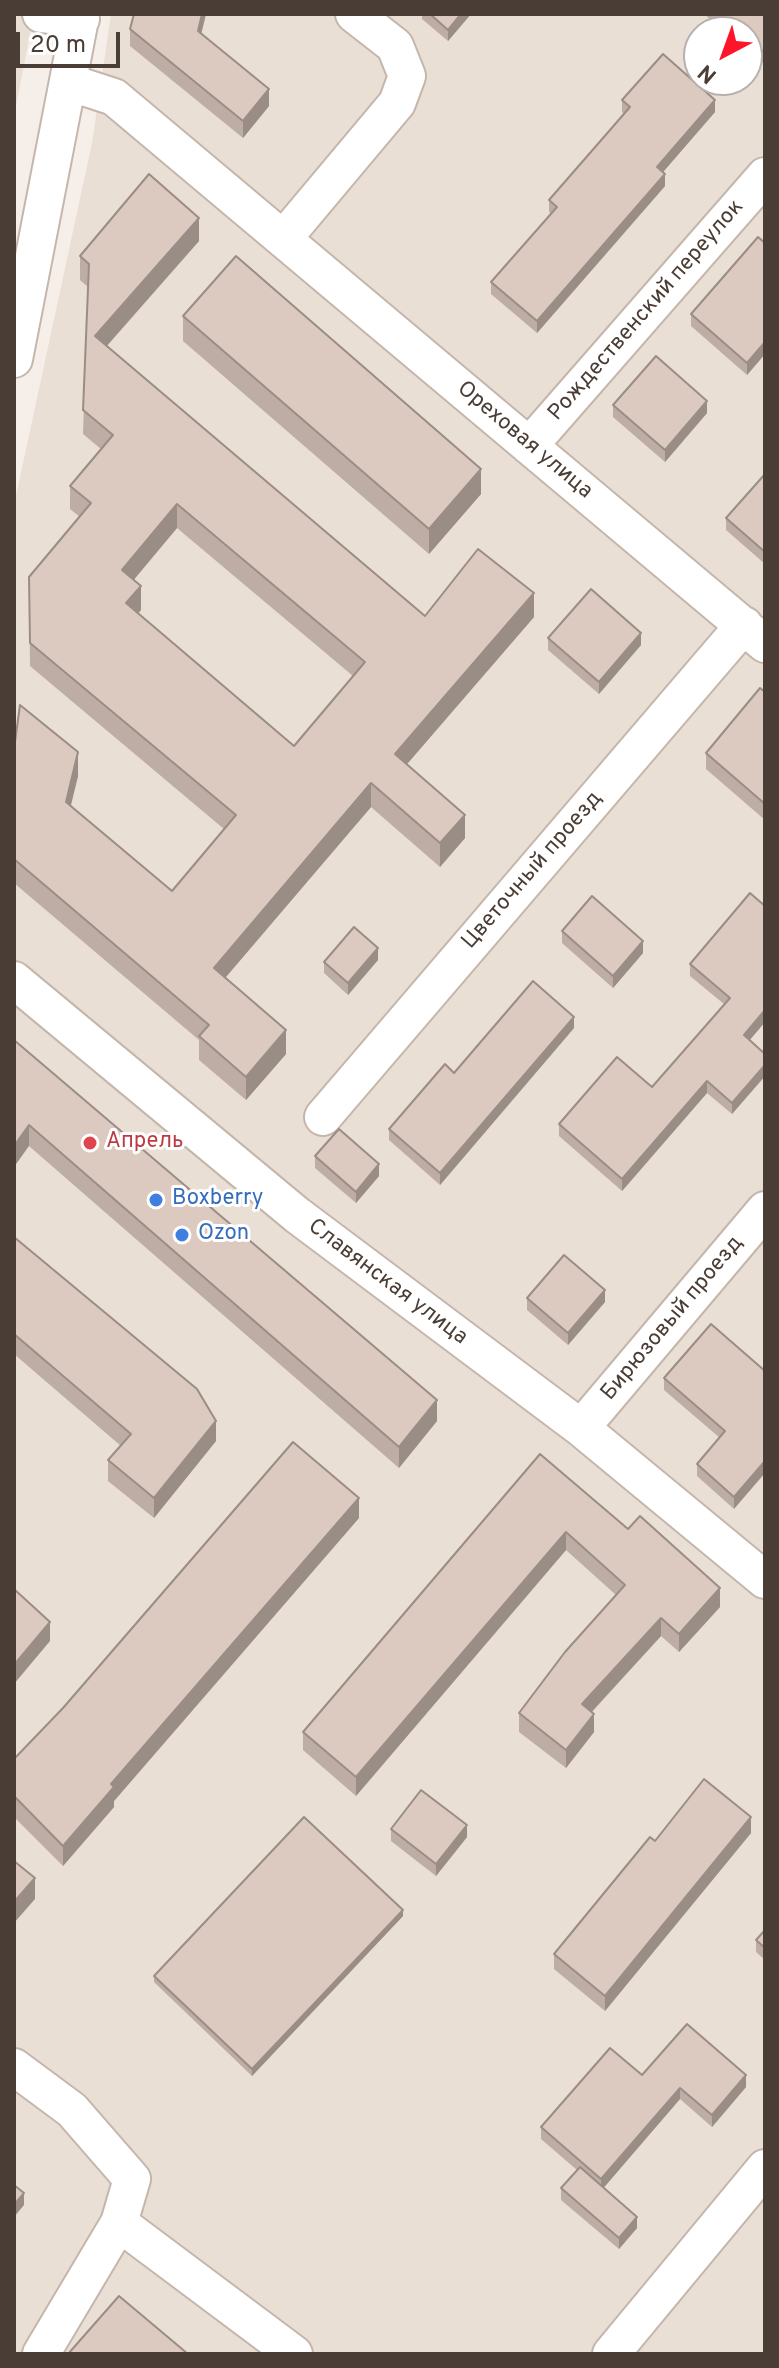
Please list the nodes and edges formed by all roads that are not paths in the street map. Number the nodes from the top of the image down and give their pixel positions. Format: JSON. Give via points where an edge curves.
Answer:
{"nodes":[{"id":1,"x":41,"y":14,"type":"edge"},
{"id":2,"x":354,"y":14,"type":"edge"},
{"id":3,"x":81,"y":17,"type":"edge"},
{"id":4,"x":68,"y":82,"type":"junction"},
{"id":5,"x":765,"y":176,"type":"edge"},
{"id":6,"x":283,"y":239,"type":"junction"},
{"id":7,"x":14,"y":359,"type":"edge"},
{"id":8,"x":529,"y":446,"type":"junction"},
{"id":9,"x":754,"y":634,"type":"edge"},
{"id":10,"x":14,"y":980,"type":"edge"},
{"id":11,"x":323,"y":1117,"type":"dead end"},
{"id":12,"x":765,"y":1210,"type":"edge"},
{"id":13,"x":581,"y":1428,"type":"junction"},
{"id":14,"x":765,"y":1580,"type":"edge"},
{"id":15,"x":14,"y":2067,"type":"edge"},
{"id":16,"x":765,"y":2168,"type":"edge"},
{"id":17,"x":119,"y":2223,"type":"junction"},
{"id":18,"x":41,"y":2354,"type":"edge"},
{"id":19,"x":294,"y":2354,"type":"edge"},
{"id":20,"x":611,"y":2354,"type":"edge"}],
"edges":[{"from":1,"to":3,"type":"street"},
{"from":2,"to":6,"type":"street","via":[[395,46],[407,76],[397,103]]},
{"from":3,"to":4,"type":"street"},
{"from":4,"to":6,"type":"street","name":"Ореховая улица","via":[[114,97]]},
{"from":4,"to":7,"type":"street"},
{"from":5,"to":8,"type":"street","name":"Рождественский переулок"},
{"from":6,"to":8,"type":"street","name":"Ореховая улица"},
{"from":8,"to":9,"type":"street","name":"Ореховая улица"},
{"from":9,"to":11,"type":"street","name":"Цветочный проезд"},
{"from":10,"to":13,"type":"street","name":"Славянская улица","via":[[297,1215]]},
{"from":12,"to":13,"type":"street","name":"Бирюзовый проезд"},
{"from":13,"to":14,"type":"street","name":"Славянская улица"},
{"from":15,"to":17,"type":"street","via":[[72,2110],[132,2179]]},
{"from":16,"to":20,"type":"street"},
{"from":17,"to":18,"type":"street"},
{"from":17,"to":19,"type":"street"}]}
